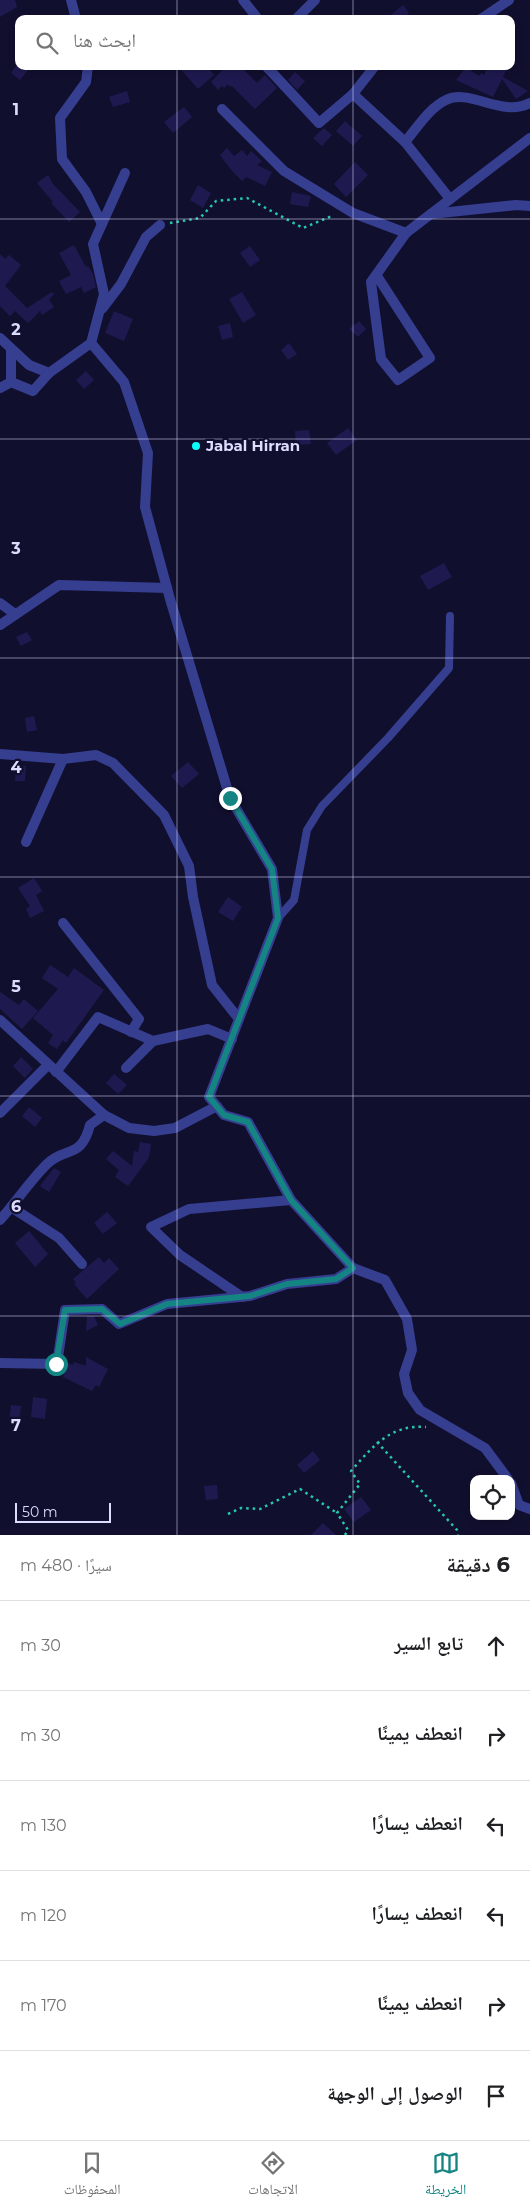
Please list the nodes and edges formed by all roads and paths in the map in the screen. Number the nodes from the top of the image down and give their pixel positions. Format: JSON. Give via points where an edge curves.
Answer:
{"nodes":[{"id":1,"x":71,"y":0,"type":"edge"},
{"id":2,"x":243,"y":0,"type":"edge"},
{"id":3,"x":315,"y":0,"type":"edge"},
{"id":4,"x":509,"y":0,"type":"edge"},
{"id":5,"x":75,"y":15,"type":"edge"},
{"id":6,"x":255,"y":15,"type":"edge"},
{"id":7,"x":300,"y":15,"type":"edge"},
{"id":8,"x":487,"y":15,"type":"edge"},
{"id":9,"x":88,"y":70,"type":"edge"},
{"id":10,"x":270,"y":70,"type":"edge"},
{"id":11,"x":372,"y":70,"type":"edge"},
{"id":12,"x":353,"y":94,"type":"junction"},
{"id":13,"x":530,"y":103,"type":"edge"},
{"id":14,"x":222,"y":109,"type":"dead end"},
{"id":15,"x":530,"y":138,"type":"edge"},
{"id":16,"x":405,"y":142,"type":"junction"},
{"id":17,"x":125,"y":173,"type":"dead end"},
{"id":18,"x":450,"y":199,"type":"junction"},
{"id":19,"x":530,"y":206,"type":"edge"},
{"id":20,"x":347,"y":209,"type":"junction"},
{"id":21,"x":431,"y":214,"type":"junction"},
{"id":22,"x":102,"y":224,"type":"junction"},
{"id":23,"x":160,"y":225,"type":"joint"},
{"id":24,"x":406,"y":233,"type":"junction"},
{"id":25,"x":377,"y":276,"type":"junction"},
{"id":26,"x":99,"y":314,"type":"junction"},
{"id":27,"x":0,"y":338,"type":"edge"},
{"id":28,"x":91,"y":343,"type":"junction"},
{"id":29,"x":11,"y":349,"type":"junction"},
{"id":30,"x":49,"y":373,"type":"junction"},
{"id":31,"x":11,"y":382,"type":"junction"},
{"id":32,"x":0,"y":388,"type":"edge"},
{"id":33,"x":167,"y":588,"type":"junction"},
{"id":34,"x":0,"y":603,"type":"edge"},
{"id":35,"x":15,"y":614,"type":"junction"},
{"id":36,"x":450,"y":616,"type":"dead end"},
{"id":37,"x":0,"y":625,"type":"edge"},
{"id":38,"x":0,"y":754,"type":"edge"},
{"id":39,"x":63,"y":759,"type":"junction"},
{"id":40,"x":26,"y":842,"type":"dead end"},
{"id":41,"x":278,"y":918,"type":"junction"},
{"id":42,"x":63,"y":923,"type":"dead end"},
{"id":43,"x":0,"y":1020,"type":"edge"},
{"id":44,"x":239,"y":1020,"type":"junction"},
{"id":45,"x":131,"y":1032,"type":"junction"},
{"id":46,"x":232,"y":1039,"type":"junction"},
{"id":47,"x":153,"y":1041,"type":"junction"},
{"id":48,"x":52,"y":1068,"type":"junction"},
{"id":49,"x":126,"y":1068,"type":"dead end"},
{"id":50,"x":217,"y":1106,"type":"junction"},
{"id":51,"x":0,"y":1112,"type":"edge"},
{"id":52,"x":104,"y":1115,"type":"junction"},
{"id":53,"x":291,"y":1200,"type":"junction"},
{"id":54,"x":11,"y":1207,"type":"junction"},
{"id":55,"x":0,"y":1220,"type":"edge"},
{"id":56,"x":82,"y":1264,"type":"dead end"},
{"id":57,"x":353,"y":1268,"type":"junction"},
{"id":58,"x":242,"y":1297,"type":"junction"},
{"id":59,"x":0,"y":1363,"type":"edge"},
{"id":60,"x":428,"y":1427,"type":"dead end"},
{"id":61,"x":376,"y":1442,"type":"junction"},
{"id":62,"x":505,"y":1475,"type":"edge"},
{"id":63,"x":515,"y":1494,"type":"edge"},
{"id":64,"x":530,"y":1509,"type":"edge"},
{"id":65,"x":337,"y":1513,"type":"junction"},
{"id":66,"x":228,"y":1514,"type":"dead end"},
{"id":67,"x":344,"y":1535,"type":"edge"},
{"id":68,"x":458,"y":1535,"type":"edge"}],
"edges":[{"from":1,"to":5,"type":"street"},
{"from":2,"to":6,"type":"street"},
{"from":3,"to":7,"type":"street"},
{"from":4,"to":8,"type":"street"},
{"from":9,"to":22,"type":"street","via":[[86,82],[60,118],[62,159],[86,192]]},
{"from":10,"to":12,"type":"street","via":[[319,123]]},
{"from":11,"to":12,"type":"street"},
{"from":12,"to":16,"type":"street"},
{"from":13,"to":16,"type":"street","via":[[513,107],[494,106],[452,97],[431,111]]},
{"from":14,"to":20,"type":"street","via":[[284,172]]},
{"from":15,"to":18,"type":"street"},
{"from":16,"to":18,"type":"street"},
{"from":17,"to":22,"type":"street"},
{"from":18,"to":21,"type":"street"},
{"from":19,"to":21,"type":"street"},
{"from":20,"to":23,"type":"path","via":[[303,228],[247,198],[216,201],[200,218]]},
{"from":20,"to":24,"type":"street"},
{"from":21,"to":24,"type":"street"},
{"from":22,"to":26,"type":"street","via":[[93,244],[104,294]]},
{"from":23,"to":26,"type":"street","via":[[146,237],[121,284]]},
{"from":24,"to":25,"type":"street"},
{"from":25,"to":25,"type":"street","via":[[430,358],[398,380],[381,360],[371,282]]},
{"from":26,"to":28,"type":"street"},
{"from":27,"to":29,"type":"street"},
{"from":28,"to":30,"type":"street"},
{"from":28,"to":33,"type":"street","via":[[124,382],[148,454],[145,506]]},
{"from":29,"to":30,"type":"street","via":[[29,365]]},
{"from":29,"to":31,"type":"street"},
{"from":30,"to":31,"type":"street","via":[[33,391]]},
{"from":31,"to":32,"type":"street"},
{"from":33,"to":35,"type":"street","via":[[59,585]]},
{"from":33,"to":41,"type":"street","via":[[230,798],[272,869]]},
{"from":34,"to":35,"type":"street"},
{"from":35,"to":37,"type":"street"},
{"from":36,"to":41,"type":"lane","via":[[449,668],[388,738],[322,806],[306,830],[294,900]]},
{"from":38,"to":39,"type":"street"},
{"from":39,"to":40,"type":"street"},
{"from":39,"to":44,"type":"street","via":[[96,755],[113,763],[164,815],[189,866],[212,985]]},
{"from":41,"to":44,"type":"street"},
{"from":42,"to":45,"type":"street","via":[[139,1019]]},
{"from":43,"to":48,"type":"street"},
{"from":44,"to":46,"type":"street"},
{"from":45,"to":47,"type":"street"},
{"from":45,"to":48,"type":"street","via":[[98,1017]]},
{"from":46,"to":47,"type":"street","via":[[208,1029]]},
{"from":46,"to":50,"type":"street","via":[[209,1097]]},
{"from":47,"to":49,"type":"street"},
{"from":48,"to":51,"type":"street"},
{"from":48,"to":52,"type":"street"},
{"from":50,"to":52,"type":"street","via":[[175,1128],[163,1130],[129,1128]]},
{"from":50,"to":53,"type":"street","via":[[224,1115],[248,1122]]},
{"from":52,"to":54,"type":"street","via":[[90,1125],[87,1136],[77,1149],[49,1162]]},
{"from":53,"to":57,"type":"street"},
{"from":53,"to":58,"type":"street","via":[[189,1209],[151,1227],[180,1255]]},
{"from":54,"to":55,"type":"street"},
{"from":54,"to":56,"type":"street","via":[[59,1238]]},
{"from":57,"to":58,"type":"street","via":[[336,1279],[287,1284]]},
{"from":57,"to":62,"type":"street","via":[[385,1280],[407,1319],[412,1350],[404,1374],[408,1393],[416,1405],[484,1448]]},
{"from":58,"to":59,"type":"street","via":[[167,1304],[120,1324],[102,1309],[65,1310],[56,1364]]},
{"from":60,"to":61,"type":"path","via":[[409,1426]]},
{"from":61,"to":65,"type":"path","via":[[351,1471],[360,1484]]},
{"from":61,"to":68,"type":"path","via":[[457,1530]]},
{"from":63,"to":64,"type":"street","via":[[519,1505]]},
{"from":65,"to":66,"type":"path","via":[[300,1489],[260,1509],[241,1508]]},
{"from":65,"to":67,"type":"path","via":[[348,1530]]}]}
